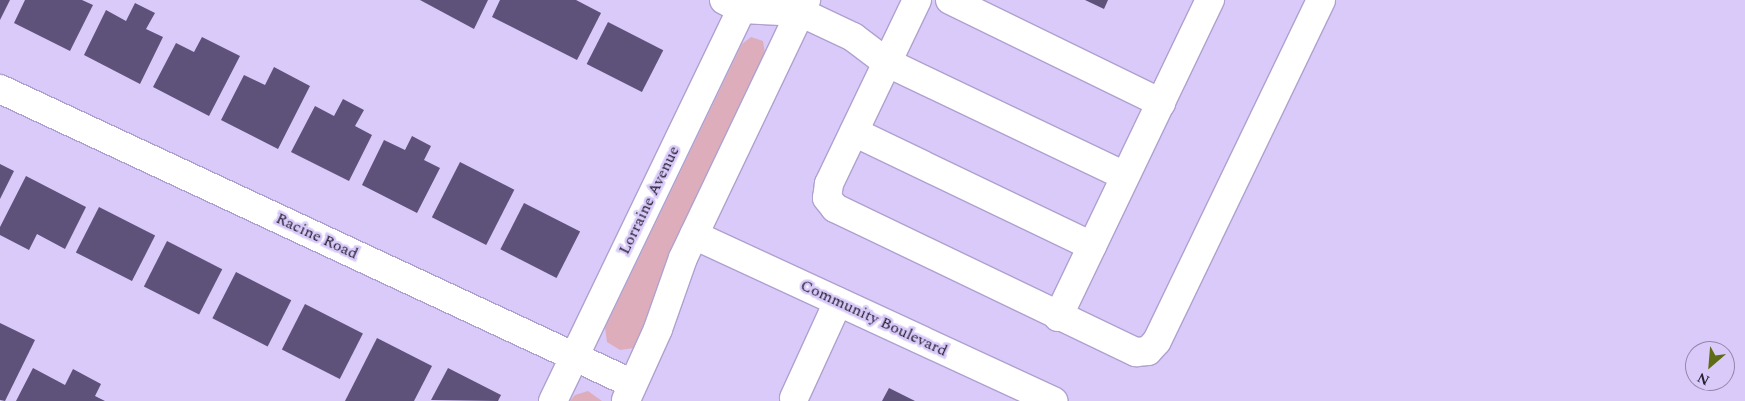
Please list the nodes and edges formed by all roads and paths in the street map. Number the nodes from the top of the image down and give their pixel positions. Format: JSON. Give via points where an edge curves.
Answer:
{"nodes":[{"id":1,"x":917,"y":0,"type":"edge"},
{"id":2,"x":950,"y":0,"type":"edge"},
{"id":3,"x":1210,"y":0,"type":"edge"},
{"id":4,"x":1321,"y":0,"type":"edge"},
{"id":5,"x":737,"y":3,"type":"edge"},
{"id":6,"x":803,"y":6,"type":"edge"},
{"id":7,"x":886,"y":62,"type":"junction"},
{"id":8,"x":0,"y":89,"type":"edge"},
{"id":9,"x":1161,"y":103,"type":"junction"},
{"id":10,"x":854,"y":132,"type":"junction"},
{"id":11,"x":1125,"y":176,"type":"junction"},
{"id":12,"x":694,"y":235,"type":"junction"},
{"id":13,"x":1092,"y":246,"type":"junction"},
{"id":14,"x":838,"y":302,"type":"junction"},
{"id":15,"x":1058,"y":317,"type":"junction"},
{"id":16,"x":575,"y":356,"type":"junction"},
{"id":17,"x":629,"y":392,"type":"edge"},
{"id":18,"x":794,"y":398,"type":"dead end"},
{"id":19,"x":554,"y":401,"type":"edge"},
{"id":20,"x":1054,"y":401,"type":"edge"}],
"edges":[{"from":1,"to":7,"type":"street"},
{"from":2,"to":9,"type":"street"},
{"from":3,"to":9,"type":"street"},
{"from":4,"to":15,"type":"street","via":[[1157,341],[1148,351],[1136,352]]},
{"from":5,"to":6,"type":"street"},
{"from":5,"to":16,"type":"street","name":"Lorraine Avenue"},
{"from":6,"to":7,"type":"street"},
{"from":6,"to":12,"type":"street"},
{"from":7,"to":10,"type":"street"},
{"from":7,"to":11,"type":"street"},
{"from":8,"to":16,"type":"street","name":"Racine Road"},
{"from":9,"to":11,"type":"street"},
{"from":10,"to":13,"type":"street"},
{"from":10,"to":15,"type":"street","via":[[829,184],[827,198],[835,208]]},
{"from":11,"to":13,"type":"street"},
{"from":12,"to":14,"type":"street","name":"Community Boulevard"},
{"from":12,"to":17,"type":"street","via":[[658,329]]},
{"from":13,"to":15,"type":"street"},
{"from":14,"to":18,"type":"street"},
{"from":14,"to":20,"type":"street","name":"Community Boulevard"},
{"from":16,"to":17,"type":"street","name":"Racine Road"},
{"from":16,"to":19,"type":"street","name":"Lorraine Avenue"}]}
